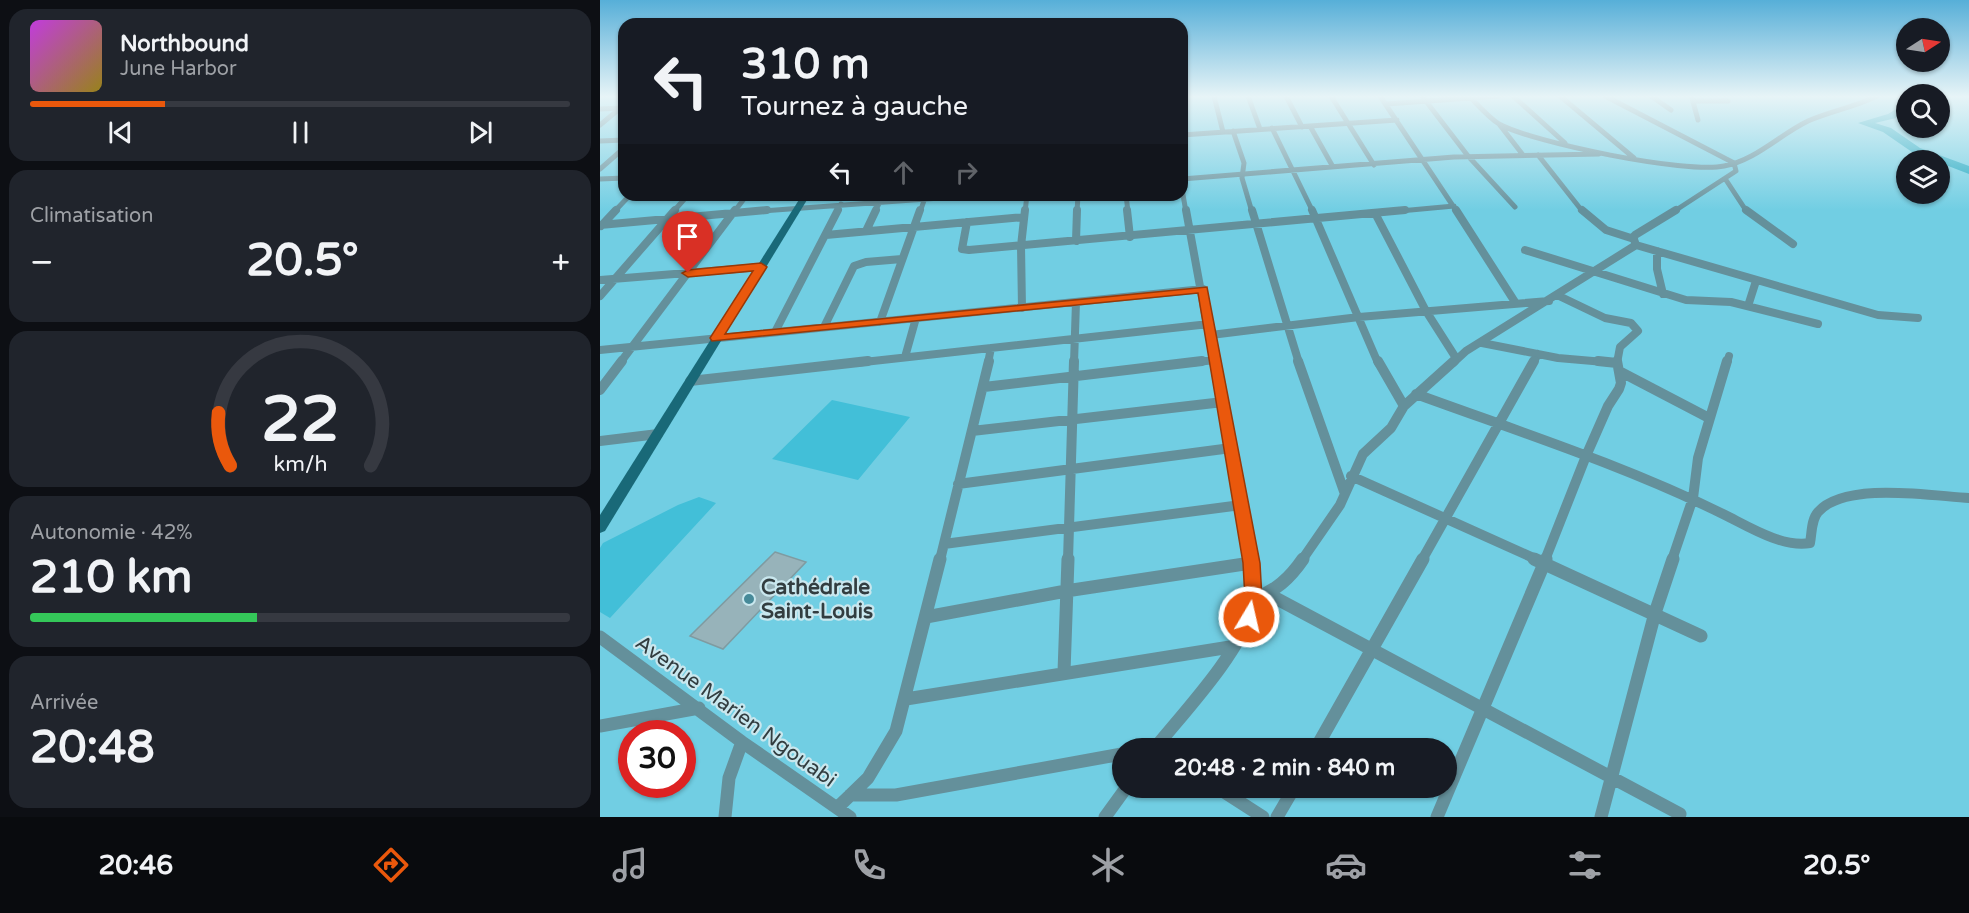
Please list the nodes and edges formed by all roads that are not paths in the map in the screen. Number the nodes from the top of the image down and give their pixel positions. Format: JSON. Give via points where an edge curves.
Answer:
{"nodes":[{"id":1,"x":1234,"y":134,"type":"edge"},
{"id":2,"x":1275,"y":134,"type":"edge"},
{"id":3,"x":1315,"y":134,"type":"edge"},
{"id":4,"x":1355,"y":134,"type":"edge"},
{"id":5,"x":1406,"y":134,"type":"edge"},
{"id":6,"x":1452,"y":134,"type":"edge"},
{"id":7,"x":1507,"y":134,"type":"edge"},
{"id":8,"x":1534,"y":134,"type":"edge"},
{"id":9,"x":1555,"y":134,"type":"edge"},
{"id":10,"x":1606,"y":134,"type":"edge"},
{"id":11,"x":1678,"y":134,"type":"edge"},
{"id":12,"x":1788,"y":134,"type":"edge"},
{"id":13,"x":618,"y":140,"type":"edge"},
{"id":14,"x":600,"y":141,"type":"edge"},
{"id":15,"x":1565,"y":143,"type":"junction"},
{"id":16,"x":618,"y":153,"type":"edge"},
{"id":17,"x":1613,"y":154,"type":"junction"},
{"id":18,"x":1523,"y":155,"type":"junction"},
{"id":19,"x":1538,"y":155,"type":"junction"},
{"id":20,"x":1468,"y":156,"type":"junction"},
{"id":21,"x":1635,"y":158,"type":"junction"},
{"id":22,"x":1425,"y":162,"type":"junction"},
{"id":23,"x":1734,"y":163,"type":"junction"},
{"id":24,"x":1374,"y":165,"type":"junction"},
{"id":25,"x":1333,"y":167,"type":"junction"},
{"id":26,"x":600,"y":169,"type":"edge"},
{"id":27,"x":1290,"y":171,"type":"junction"},
{"id":28,"x":1244,"y":175,"type":"junction"},
{"id":29,"x":618,"y":178,"type":"edge"},
{"id":30,"x":1188,"y":179,"type":"edge"},
{"id":31,"x":600,"y":180,"type":"edge"},
{"id":32,"x":1726,"y":180,"type":"junction"},
{"id":33,"x":624,"y":201,"type":"edge"},
{"id":34,"x":683,"y":201,"type":"edge"},
{"id":35,"x":742,"y":201,"type":"edge"},
{"id":36,"x":802,"y":201,"type":"edge"},
{"id":37,"x":862,"y":201,"type":"edge"},
{"id":38,"x":881,"y":201,"type":"edge"},
{"id":39,"x":924,"y":201,"type":"edge"},
{"id":40,"x":1026,"y":201,"type":"edge"},
{"id":41,"x":1078,"y":201,"type":"edge"},
{"id":42,"x":1127,"y":201,"type":"edge"},
{"id":43,"x":1185,"y":201,"type":"edge"},
{"id":44,"x":841,"y":204,"type":"junction"},
{"id":45,"x":1454,"y":206,"type":"junction"},
{"id":46,"x":1515,"y":207,"type":"dead end"},
{"id":47,"x":798,"y":208,"type":"junction"},
{"id":48,"x":732,"y":215,"type":"junction"},
{"id":49,"x":1376,"y":215,"type":"junction"},
{"id":50,"x":1024,"y":217,"type":"junction"},
{"id":51,"x":668,"y":220,"type":"junction"},
{"id":52,"x":1317,"y":220,"type":"junction"},
{"id":53,"x":967,"y":222,"type":"junction"},
{"id":54,"x":1258,"y":225,"type":"junction"},
{"id":55,"x":601,"y":226,"type":"edge"},
{"id":56,"x":914,"y":227,"type":"junction"},
{"id":57,"x":866,"y":231,"type":"junction"},
{"id":58,"x":1191,"y":232,"type":"junction"},
{"id":59,"x":826,"y":235,"type":"junction"},
{"id":60,"x":1130,"y":237,"type":"junction"},
{"id":61,"x":1076,"y":242,"type":"junction"},
{"id":62,"x":1635,"y":242,"type":"junction"},
{"id":63,"x":1793,"y":244,"type":"dead end"},
{"id":64,"x":1021,"y":246,"type":"junction"},
{"id":65,"x":1525,"y":250,"type":"dead end"},
{"id":66,"x":1657,"y":251,"type":"junction"},
{"id":67,"x":902,"y":258,"type":"junction"},
{"id":68,"x":761,"y":267,"type":"junction"},
{"id":69,"x":1593,"y":271,"type":"junction"},
{"id":70,"x":688,"y":273,"type":"junction"},
{"id":71,"x":615,"y":279,"type":"junction"},
{"id":72,"x":600,"y":280,"type":"edge"},
{"id":73,"x":1756,"y":281,"type":"junction"},
{"id":74,"x":1203,"y":289,"type":"junction"},
{"id":75,"x":1663,"y":294,"type":"junction"},
{"id":76,"x":1557,"y":295,"type":"junction"},
{"id":77,"x":600,"y":296,"type":"edge"},
{"id":78,"x":1548,"y":301,"type":"junction"},
{"id":79,"x":1076,"y":302,"type":"junction"},
{"id":80,"x":1515,"y":302,"type":"junction"},
{"id":81,"x":1748,"y":306,"type":"junction"},
{"id":82,"x":1022,"y":308,"type":"junction"},
{"id":83,"x":1426,"y":312,"type":"junction"},
{"id":84,"x":1359,"y":317,"type":"junction"},
{"id":85,"x":916,"y":318,"type":"junction"},
{"id":86,"x":1918,"y":318,"type":"dead end"},
{"id":87,"x":880,"y":322,"type":"junction"},
{"id":88,"x":1818,"y":324,"type":"dead end"},
{"id":89,"x":824,"y":327,"type":"junction"},
{"id":90,"x":1286,"y":327,"type":"junction"},
{"id":91,"x":1210,"y":330,"type":"junction"},
{"id":92,"x":775,"y":332,"type":"junction"},
{"id":93,"x":716,"y":338,"type":"junction"},
{"id":94,"x":1076,"y":339,"type":"junction"},
{"id":95,"x":1482,"y":343,"type":"junction"},
{"id":96,"x":632,"y":347,"type":"junction"},
{"id":97,"x":991,"y":348,"type":"junction"},
{"id":98,"x":600,"y":350,"type":"edge"},
{"id":99,"x":1538,"y":354,"type":"junction"},
{"id":100,"x":1729,"y":356,"type":"dead end"},
{"id":101,"x":905,"y":357,"type":"junction"},
{"id":102,"x":1456,"y":358,"type":"junction"},
{"id":103,"x":1214,"y":360,"type":"junction"},
{"id":104,"x":1618,"y":367,"type":"junction"},
{"id":105,"x":1074,"y":377,"type":"junction"},
{"id":106,"x":690,"y":381,"type":"junction"},
{"id":107,"x":984,"y":387,"type":"junction"},
{"id":108,"x":600,"y":390,"type":"edge"},
{"id":109,"x":1416,"y":394,"type":"junction"},
{"id":110,"x":1222,"y":402,"type":"junction"},
{"id":111,"x":1404,"y":406,"type":"junction"},
{"id":112,"x":1709,"y":418,"type":"junction"},
{"id":113,"x":1073,"y":419,"type":"junction"},
{"id":114,"x":1500,"y":424,"type":"junction"},
{"id":115,"x":972,"y":431,"type":"junction"},
{"id":116,"x":658,"y":434,"type":"junction"},
{"id":117,"x":600,"y":441,"type":"edge"},
{"id":118,"x":1231,"y":448,"type":"junction"},
{"id":119,"x":1586,"y":456,"type":"junction"},
{"id":120,"x":1071,"y":469,"type":"junction"},
{"id":121,"x":1352,"y":476,"type":"junction"},
{"id":122,"x":958,"y":484,"type":"junction"},
{"id":123,"x":1344,"y":494,"type":"junction"},
{"id":124,"x":1693,"y":498,"type":"junction"},
{"id":125,"x":1969,"y":498,"type":"edge"},
{"id":126,"x":1241,"y":505,"type":"junction"},
{"id":127,"x":1446,"y":519,"type":"junction"},
{"id":128,"x":600,"y":527,"type":"edge"},
{"id":129,"x":1068,"y":527,"type":"junction"},
{"id":130,"x":944,"y":544,"type":"junction"},
{"id":131,"x":1251,"y":563,"type":"junction"},
{"id":132,"x":1543,"y":564,"type":"junction"},
{"id":133,"x":1066,"y":591,"type":"junction"},
{"id":134,"x":1269,"y":594,"type":"junction"},
{"id":135,"x":1253,"y":599,"type":"junction"},
{"id":136,"x":1655,"y":613,"type":"junction"},
{"id":137,"x":926,"y":617,"type":"junction"},
{"id":138,"x":1701,"y":636,"type":"dead end"},
{"id":139,"x":600,"y":637,"type":"edge"},
{"id":140,"x":1230,"y":647,"type":"junction"},
{"id":141,"x":1373,"y":649,"type":"junction"},
{"id":142,"x":1064,"y":672,"type":"junction"},
{"id":143,"x":906,"y":699,"type":"junction"},
{"id":144,"x":1483,"y":706,"type":"junction"},
{"id":145,"x":699,"y":708,"type":"junction"},
{"id":146,"x":600,"y":726,"type":"edge"},
{"id":147,"x":1162,"y":738,"type":"edge"},
{"id":148,"x":1322,"y":738,"type":"edge"},
{"id":149,"x":742,"y":742,"type":"junction"},
{"id":150,"x":1112,"y":756,"type":"edge"},
{"id":151,"x":1612,"y":776,"type":"junction"},
{"id":152,"x":850,"y":795,"type":"junction"},
{"id":153,"x":1119,"y":798,"type":"edge"},
{"id":154,"x":1234,"y":798,"type":"edge"},
{"id":155,"x":1288,"y":798,"type":"edge"},
{"id":156,"x":837,"y":808,"type":"junction"},
{"id":157,"x":1680,"y":814,"type":"dead end"},
{"id":158,"x":725,"y":817,"type":"edge"},
{"id":159,"x":850,"y":817,"type":"edge"},
{"id":160,"x":1105,"y":817,"type":"edge"},
{"id":161,"x":1263,"y":817,"type":"edge"},
{"id":162,"x":1277,"y":817,"type":"edge"},
{"id":163,"x":1437,"y":817,"type":"edge"},
{"id":164,"x":1601,"y":817,"type":"edge"}],
"edges":[{"from":1,"to":28,"type":"street"},
{"from":2,"to":27,"type":"street"},
{"from":3,"to":25,"type":"street"},
{"from":4,"to":24,"type":"street"},
{"from":5,"to":22,"type":"street"},
{"from":6,"to":20,"type":"street"},
{"from":7,"to":18,"type":"street"},
{"from":8,"to":15,"type":"street"},
{"from":9,"to":15,"type":"street"},
{"from":10,"to":21,"type":"street"},
{"from":11,"to":23,"type":"street"},
{"from":12,"to":23,"type":"street","via":[[1763,151]]},
{"from":13,"to":14,"type":"street"},
{"from":15,"to":17,"type":"street"},
{"from":16,"to":26,"type":"street"},
{"from":17,"to":19,"type":"street"},
{"from":17,"to":21,"type":"street"},
{"from":18,"to":19,"type":"street"},
{"from":18,"to":20,"type":"street"},
{"from":19,"to":62,"type":"street","via":[[1588,219]]},
{"from":20,"to":22,"type":"street"},
{"from":20,"to":46,"type":"street"},
{"from":21,"to":23,"type":"street","via":[[1703,168]]},
{"from":22,"to":24,"type":"street"},
{"from":22,"to":45,"type":"street"},
{"from":23,"to":32,"type":"street","via":[[1736,171]]},
{"from":24,"to":25,"type":"street"},
{"from":25,"to":27,"type":"street"},
{"from":27,"to":28,"type":"street"},
{"from":27,"to":52,"type":"street"},
{"from":28,"to":30,"type":"street"},
{"from":28,"to":54,"type":"street"},
{"from":29,"to":31,"type":"street"},
{"from":32,"to":62,"type":"street","via":[[1641,230],[1633,236]]},
{"from":32,"to":63,"type":"street","via":[[1746,211]]},
{"from":33,"to":55,"type":"street"},
{"from":34,"to":51,"type":"street"},
{"from":35,"to":48,"type":"street"},
{"from":36,"to":47,"type":"street"},
{"from":37,"to":44,"type":"street"},
{"from":38,"to":57,"type":"street"},
{"from":39,"to":56,"type":"street"},
{"from":40,"to":50,"type":"street"},
{"from":41,"to":61,"type":"street"},
{"from":42,"to":60,"type":"street"},
{"from":43,"to":58,"type":"street"},
{"from":44,"to":47,"type":"street"},
{"from":44,"to":59,"type":"street"},
{"from":45,"to":49,"type":"street"},
{"from":45,"to":80,"type":"street"},
{"from":47,"to":48,"type":"street"},
{"from":47,"to":68,"type":"street"},
{"from":48,"to":51,"type":"street"},
{"from":48,"to":70,"type":"street"},
{"from":49,"to":52,"type":"street"},
{"from":49,"to":83,"type":"street"},
{"from":50,"to":53,"type":"street"},
{"from":50,"to":64,"type":"street"},
{"from":51,"to":55,"type":"street"},
{"from":51,"to":71,"type":"street"},
{"from":52,"to":54,"type":"street"},
{"from":52,"to":84,"type":"street"},
{"from":53,"to":56,"type":"street"},
{"from":53,"to":64,"type":"street","via":[[963,250]]},
{"from":54,"to":58,"type":"street"},
{"from":54,"to":90,"type":"street"},
{"from":56,"to":57,"type":"street"},
{"from":56,"to":67,"type":"street"},
{"from":57,"to":59,"type":"street"},
{"from":58,"to":60,"type":"street"},
{"from":58,"to":74,"type":"street"},
{"from":59,"to":92,"type":"street"},
{"from":60,"to":61,"type":"street"},
{"from":61,"to":64,"type":"street"},
{"from":62,"to":66,"type":"street"},
{"from":62,"to":69,"type":"street"},
{"from":64,"to":82,"type":"street"},
{"from":65,"to":69,"type":"street"},
{"from":66,"to":73,"type":"street"},
{"from":66,"to":75,"type":"street"},
{"from":67,"to":87,"type":"street"},
{"from":67,"to":89,"type":"street","via":[[854,266]]},
{"from":68,"to":70,"type":"street"},
{"from":68,"to":93,"type":"street"},
{"from":69,"to":75,"type":"street"},
{"from":69,"to":76,"type":"street"},
{"from":70,"to":71,"type":"street"},
{"from":70,"to":96,"type":"street"},
{"from":71,"to":72,"type":"street"},
{"from":71,"to":77,"type":"street"},
{"from":73,"to":81,"type":"street"},
{"from":73,"to":86,"type":"street","via":[[1878,315]]},
{"from":74,"to":79,"type":"street"},
{"from":74,"to":91,"type":"street"},
{"from":75,"to":81,"type":"street"},
{"from":76,"to":78,"type":"street"},
{"from":76,"to":104,"type":"street","via":[[1637,328],[1637,333],[1620,347]]},
{"from":78,"to":80,"type":"street"},
{"from":78,"to":95,"type":"street"},
{"from":79,"to":82,"type":"street"},
{"from":79,"to":94,"type":"street"},
{"from":80,"to":83,"type":"street"},
{"from":81,"to":88,"type":"street"},
{"from":82,"to":85,"type":"street"},
{"from":83,"to":84,"type":"street"},
{"from":83,"to":102,"type":"street"},
{"from":84,"to":90,"type":"street"},
{"from":84,"to":111,"type":"street","via":[[1389,383]]},
{"from":85,"to":87,"type":"street"},
{"from":85,"to":101,"type":"street"},
{"from":87,"to":89,"type":"street"},
{"from":89,"to":92,"type":"street"},
{"from":90,"to":91,"type":"street"},
{"from":90,"to":123,"type":"street"},
{"from":91,"to":94,"type":"street"},
{"from":91,"to":103,"type":"street"},
{"from":92,"to":93,"type":"street"},
{"from":93,"to":96,"type":"street"},
{"from":93,"to":106,"type":"street"},
{"from":94,"to":97,"type":"street"},
{"from":94,"to":105,"type":"street"},
{"from":95,"to":99,"type":"street"},
{"from":95,"to":102,"type":"street"},
{"from":96,"to":98,"type":"street"},
{"from":96,"to":108,"type":"street"},
{"from":97,"to":101,"type":"street"},
{"from":97,"to":107,"type":"street"},
{"from":99,"to":104,"type":"street"},
{"from":99,"to":114,"type":"street"},
{"from":100,"to":112,"type":"street"},
{"from":101,"to":106,"type":"street"},
{"from":102,"to":109,"type":"street"},
{"from":103,"to":105,"type":"street"},
{"from":103,"to":110,"type":"street"},
{"from":104,"to":112,"type":"street"},
{"from":104,"to":119,"type":"street","via":[[1619,389]]},
{"from":105,"to":107,"type":"street"},
{"from":105,"to":113,"type":"street"},
{"from":106,"to":116,"type":"street"},
{"from":107,"to":115,"type":"street"},
{"from":109,"to":111,"type":"street"},
{"from":109,"to":114,"type":"street"},
{"from":110,"to":113,"type":"street"},
{"from":110,"to":118,"type":"street"},
{"from":111,"to":121,"type":"street","via":[[1391,428],[1363,454]]},
{"from":112,"to":124,"type":"street"},
{"from":113,"to":115,"type":"street"},
{"from":113,"to":120,"type":"street"},
{"from":114,"to":119,"type":"street"},
{"from":114,"to":127,"type":"street"},
{"from":115,"to":122,"type":"street"},
{"from":116,"to":117,"type":"street"},
{"from":116,"to":128,"type":"street"},
{"from":118,"to":120,"type":"street"},
{"from":118,"to":126,"type":"street"},
{"from":119,"to":124,"type":"street"},
{"from":119,"to":132,"type":"street"},
{"from":120,"to":122,"type":"street"},
{"from":120,"to":129,"type":"street"},
{"from":121,"to":123,"type":"street"},
{"from":121,"to":127,"type":"street"},
{"from":122,"to":130,"type":"street"},
{"from":123,"to":134,"type":"street","via":[[1291,577]]},
{"from":124,"to":125,"type":"street","via":[[1745,527],[1805,545],[1810,543],[1818,512],[1840,496]]},
{"from":124,"to":136,"type":"street"},
{"from":126,"to":129,"type":"street"},
{"from":126,"to":131,"type":"street"},
{"from":127,"to":132,"type":"street"},
{"from":127,"to":141,"type":"street"},
{"from":129,"to":130,"type":"street"},
{"from":129,"to":133,"type":"street"},
{"from":130,"to":137,"type":"street"},
{"from":131,"to":133,"type":"street"},
{"from":131,"to":135,"type":"street"},
{"from":132,"to":136,"type":"street"},
{"from":132,"to":144,"type":"street"},
{"from":133,"to":137,"type":"street"},
{"from":133,"to":142,"type":"street"},
{"from":134,"to":135,"type":"street"},
{"from":134,"to":141,"type":"street"},
{"from":135,"to":140,"type":"street","via":[[1249,617]]},
{"from":136,"to":138,"type":"street"},
{"from":136,"to":151,"type":"street"},
{"from":137,"to":143,"type":"street"},
{"from":139,"to":145,"type":"street","name":"Avenue Marien Ngouabi"},
{"from":140,"to":142,"type":"street"},
{"from":140,"to":147,"type":"street"},
{"from":141,"to":144,"type":"street"},
{"from":141,"to":148,"type":"street"},
{"from":142,"to":143,"type":"street"},
{"from":143,"to":152,"type":"street","via":[[890,745],[868,778]]},
{"from":144,"to":151,"type":"street"},
{"from":144,"to":163,"type":"street"},
{"from":145,"to":146,"type":"street"},
{"from":145,"to":149,"type":"street","name":"Avenue Marien Ngouabi"},
{"from":149,"to":156,"type":"street","name":"Avenue Marien Ngouabi"},
{"from":149,"to":158,"type":"street","via":[[725,791]]},
{"from":150,"to":152,"type":"street","via":[[896,795]]},
{"from":151,"to":157,"type":"street"},
{"from":151,"to":164,"type":"street"},
{"from":152,"to":156,"type":"street"},
{"from":153,"to":160,"type":"street"},
{"from":154,"to":161,"type":"street"},
{"from":155,"to":162,"type":"street"},
{"from":156,"to":159,"type":"street","name":"Avenue Marien Ngouabi"}]}
